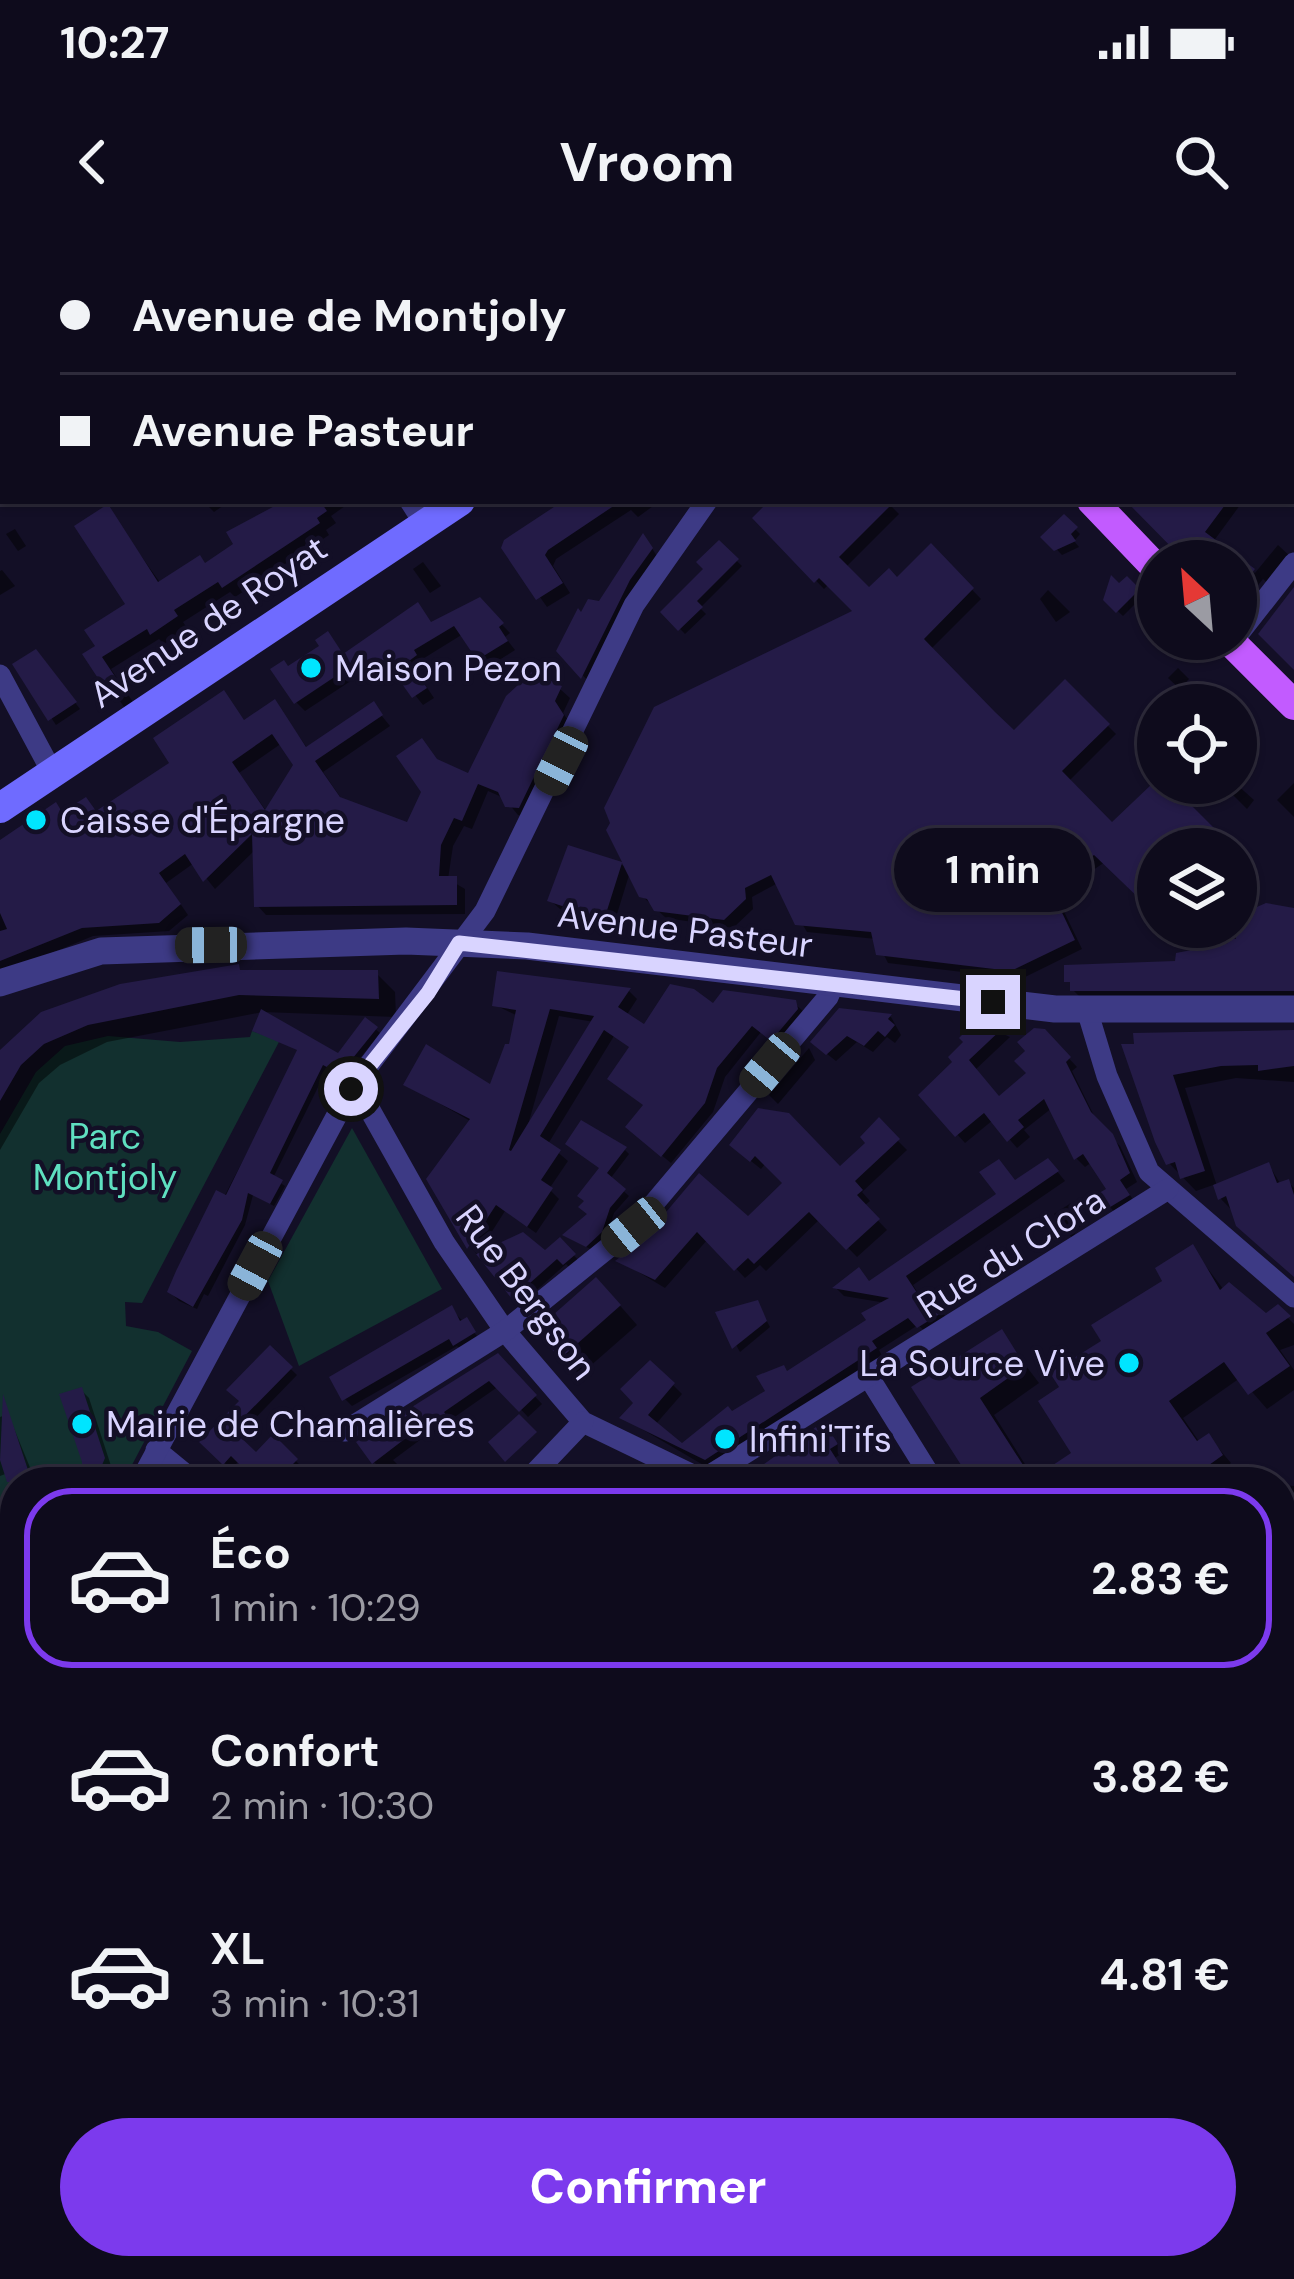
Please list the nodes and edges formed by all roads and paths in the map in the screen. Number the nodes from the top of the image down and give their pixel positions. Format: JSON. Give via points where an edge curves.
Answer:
{"nodes":[{"id":1,"x":448,"y":504,"type":"edge"},
{"id":2,"x":704,"y":504,"type":"edge"},
{"id":3,"x":1095,"y":504,"type":"edge"},
{"id":4,"x":417,"y":512,"type":"edge"},
{"id":5,"x":1137,"y":548,"type":"edge"},
{"id":6,"x":1294,"y":563,"type":"edge"},
{"id":7,"x":1257,"y":608,"type":"edge"},
{"id":8,"x":1252,"y":660,"type":"edge"},
{"id":9,"x":0,"y":675,"type":"edge"},
{"id":10,"x":1294,"y":705,"type":"edge"},
{"id":11,"x":52,"y":772,"type":"junction"},
{"id":12,"x":0,"y":808,"type":"edge"},
{"id":13,"x":459,"y":943,"type":"junction"},
{"id":14,"x":0,"y":983,"type":"edge"},
{"id":15,"x":834,"y":983,"type":"junction"},
{"id":16,"x":1294,"y":1009,"type":"edge"},
{"id":17,"x":1087,"y":1010,"type":"junction"},
{"id":18,"x":351,"y":1089,"type":"junction"},
{"id":19,"x":1168,"y":1189,"type":"junction"},
{"id":20,"x":1294,"y":1297,"type":"edge"},
{"id":21,"x":505,"y":1331,"type":"junction"},
{"id":22,"x":870,"y":1379,"type":"junction"},
{"id":23,"x":583,"y":1422,"type":"junction"},
{"id":24,"x":345,"y":1431,"type":"dead end"},
{"id":25,"x":156,"y":1450,"type":"junction"},
{"id":26,"x":148,"y":1467,"type":"edge"},
{"id":27,"x":177,"y":1467,"type":"edge"},
{"id":28,"x":540,"y":1467,"type":"edge"},
{"id":29,"x":676,"y":1467,"type":"edge"},
{"id":30,"x":723,"y":1467,"type":"edge"},
{"id":31,"x":925,"y":1467,"type":"edge"}],
"edges":[{"from":1,"to":4,"type":"main road","name":"Avenue de Royat"},
{"from":2,"to":13,"type":"street","via":[[644,586],[485,911]]},
{"from":3,"to":5,"type":"main road"},
{"from":4,"to":11,"type":"main road","name":"Avenue de Royat"},
{"from":6,"to":7,"type":"street"},
{"from":8,"to":10,"type":"main road"},
{"from":9,"to":11,"type":"street"},
{"from":11,"to":12,"type":"main road","name":"Avenue de Royat"},
{"from":13,"to":14,"type":"street","name":"Avenue Pasteur","via":[[101,951]]},
{"from":13,"to":15,"type":"street","name":"Avenue Pasteur"},
{"from":13,"to":18,"type":"street"},
{"from":15,"to":17,"type":"street","name":"Avenue Pasteur"},
{"from":15,"to":21,"type":"street","via":[[634,1227]]},
{"from":16,"to":17,"type":"street","name":"Avenue Pasteur"},
{"from":17,"to":19,"type":"street","via":[[1136,1150]]},
{"from":18,"to":21,"type":"street","name":"Rue Bergson"},
{"from":18,"to":25,"type":"street"},
{"from":19,"to":20,"type":"street"},
{"from":19,"to":22,"type":"street","name":"Rue du Clora"},
{"from":21,"to":23,"type":"street","name":"Rue Bergson"},
{"from":21,"to":24,"type":"street"},
{"from":22,"to":30,"type":"street","name":"Rue du Clora"},
{"from":22,"to":31,"type":"street"},
{"from":23,"to":28,"type":"street"},
{"from":23,"to":29,"type":"street","name":"Rue Bergson"},
{"from":25,"to":26,"type":"street"},
{"from":25,"to":27,"type":"street"}]}
